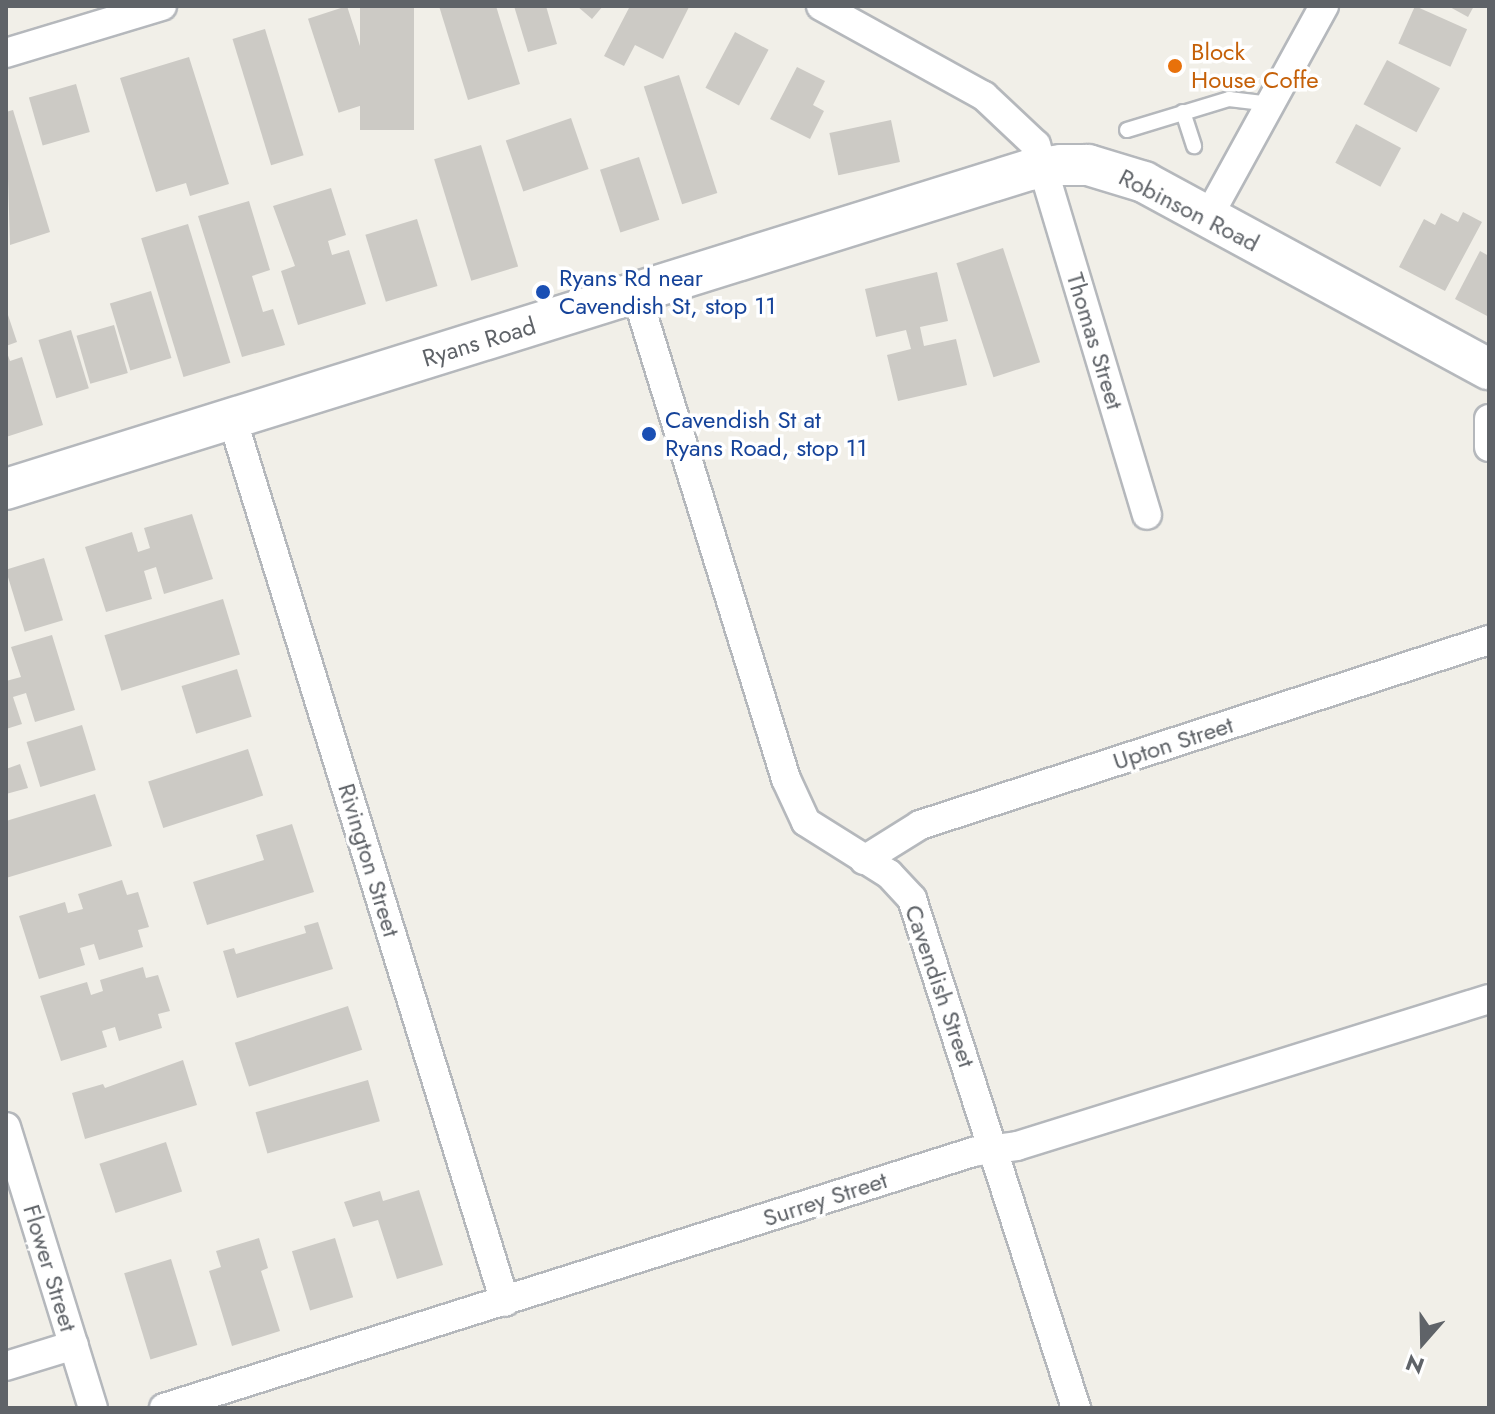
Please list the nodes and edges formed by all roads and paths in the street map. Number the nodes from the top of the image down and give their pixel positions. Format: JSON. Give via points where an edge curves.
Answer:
{"nodes":[{"id":1,"x":162,"y":6,"type":"edge"},
{"id":2,"x":821,"y":6,"type":"edge"},
{"id":3,"x":1324,"y":6,"type":"edge"},
{"id":4,"x":6,"y":53,"type":"edge"},
{"id":5,"x":1271,"y":104,"type":"junction"},
{"id":6,"x":1183,"y":112,"type":"junction"},
{"id":7,"x":1127,"y":130,"type":"dead end"},
{"id":8,"x":1194,"y":146,"type":"dead end"},
{"id":9,"x":1044,"y":167,"type":"junction"},
{"id":10,"x":1208,"y":217,"type":"junction"},
{"id":11,"x":636,"y":293,"type":"junction"},
{"id":12,"x":1489,"y":369,"type":"edge"},
{"id":13,"x":232,"y":418,"type":"junction"},
{"id":14,"x":1489,"y":419,"type":"edge"},
{"id":15,"x":1489,"y":447,"type":"edge"},
{"id":16,"x":6,"y":489,"type":"edge"},
{"id":17,"x":1147,"y":515,"type":"dead end"},
{"id":18,"x":1489,"y":640,"type":"edge"},
{"id":19,"x":864,"y":860,"type":"junction"},
{"id":20,"x":1489,"y":999,"type":"edge"},
{"id":21,"x":6,"y":1127,"type":"edge"},
{"id":22,"x":994,"y":1150,"type":"junction"},
{"id":23,"x":505,"y":1302,"type":"junction"},
{"id":24,"x":74,"y":1345,"type":"junction"},
{"id":25,"x":6,"y":1366,"type":"edge"},
{"id":26,"x":93,"y":1408,"type":"edge"},
{"id":27,"x":164,"y":1408,"type":"edge"},
{"id":28,"x":1076,"y":1408,"type":"edge"}],
"edges":[{"from":1,"to":4,"type":"street"},
{"from":2,"to":9,"type":"street","via":[[984,96],[1028,135]]},
{"from":3,"to":5,"type":"street"},
{"from":5,"to":6,"type":"lane","via":[[1237,98]]},
{"from":5,"to":10,"type":"street"},
{"from":6,"to":7,"type":"lane"},
{"from":6,"to":8,"type":"lane"},
{"from":9,"to":10,"type":"street","name":"Robinson Road","via":[[1088,165],[1125,175]]},
{"from":9,"to":11,"type":"street","name":"Ryans Road"},
{"from":9,"to":17,"type":"street","name":"Thomas Street"},
{"from":10,"to":12,"type":"street","name":"Robinson Road"},
{"from":11,"to":13,"type":"street","name":"Ryans Road"},
{"from":11,"to":19,"type":"street","name":"Cavendish Street","via":[[795,801],[815,830]]},
{"from":13,"to":16,"type":"street","name":"Ryans Road"},
{"from":13,"to":23,"type":"street","name":"Rivington Street"},
{"from":14,"to":15,"type":"street"},
{"from":18,"to":19,"type":"street","name":"Upton Street","via":[[920,825]]},
{"from":19,"to":22,"type":"street","name":"Cavendish Street","via":[[896,879],[912,899]]},
{"from":20,"to":22,"type":"street","name":"Surrey Street"},
{"from":21,"to":24,"type":"street","name":"Flower Street"},
{"from":22,"to":23,"type":"street","name":"Surrey Street","via":[[973,1152]]},
{"from":22,"to":28,"type":"street","name":"Cavendish Street"},
{"from":23,"to":27,"type":"street","name":"Surrey Street"},
{"from":24,"to":25,"type":"street"},
{"from":24,"to":26,"type":"street","name":"Flower Street"}]}
